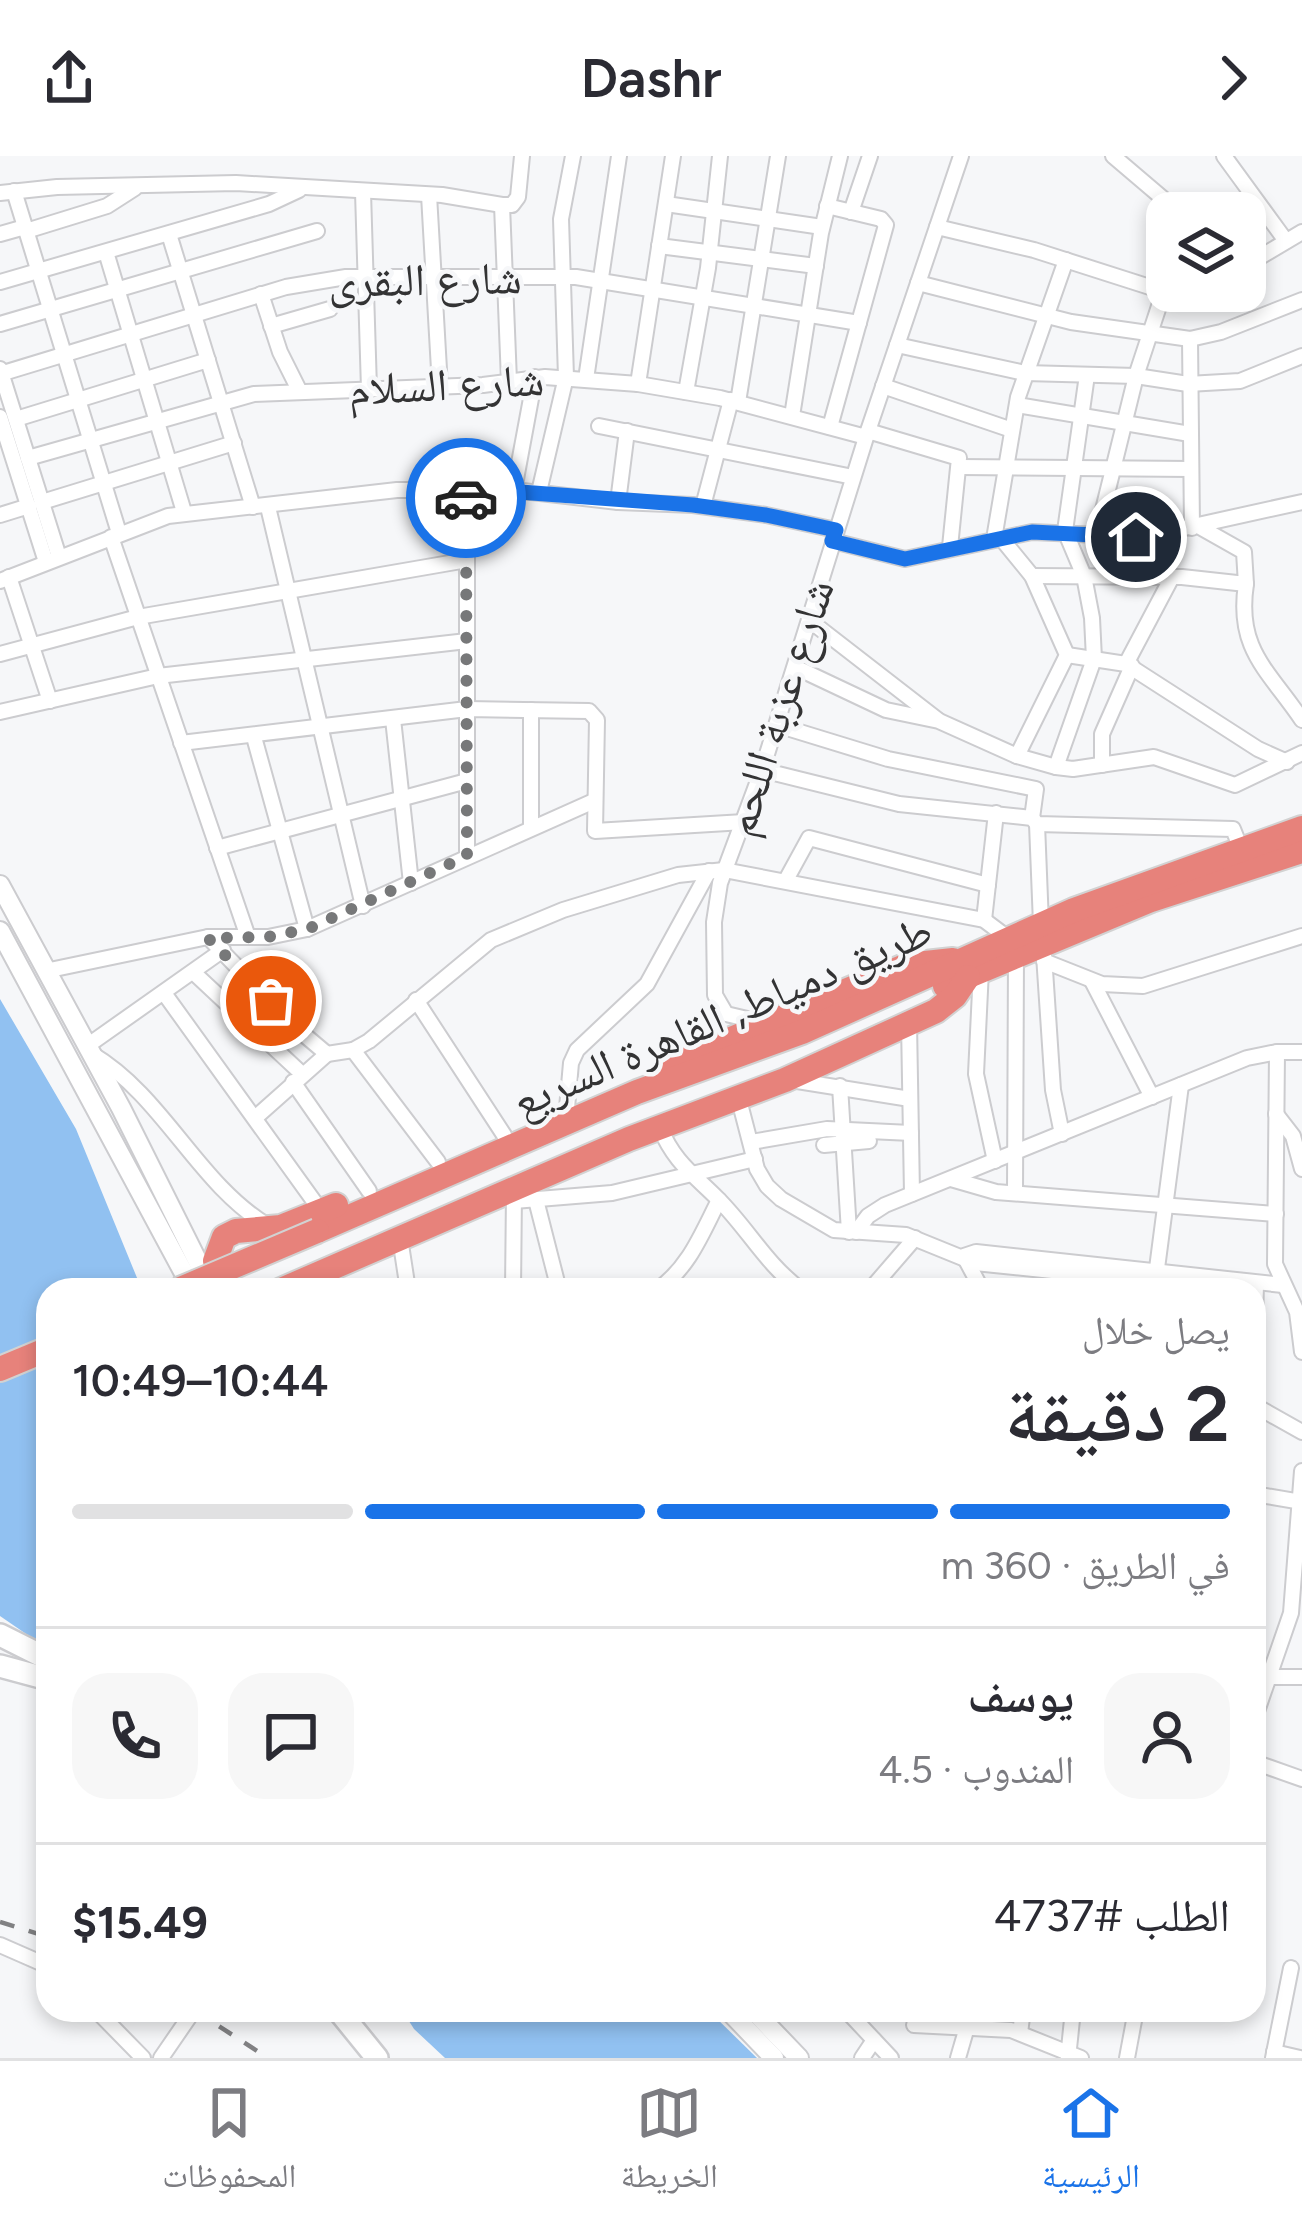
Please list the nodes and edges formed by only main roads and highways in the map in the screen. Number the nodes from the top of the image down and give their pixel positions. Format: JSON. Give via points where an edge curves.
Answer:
{"nodes":[{"id":1,"x":1302,"y":827,"type":"edge"},
{"id":2,"x":1302,"y":851,"type":"edge"},
{"id":3,"x":1043,"y":943,"type":"junction"},
{"id":4,"x":970,"y":969,"type":"junction"},
{"id":5,"x":320,"y":1229,"type":"junction"},
{"id":6,"x":206,"y":1278,"type":"edge"},
{"id":7,"x":222,"y":1278,"type":"edge"},
{"id":8,"x":234,"y":1278,"type":"edge"},
{"id":9,"x":308,"y":1278,"type":"edge"},
{"id":10,"x":36,"y":1354,"type":"edge"},
{"id":11,"x":0,"y":1369,"type":"edge"},
{"id":12,"x":36,"y":1370,"type":"edge"},
{"id":13,"x":0,"y":1385,"type":"edge"},
{"id":14,"x":10,"y":1641,"type":"edge"},
{"id":15,"x":3,"y":1670,"type":"edge"},
{"id":16,"x":36,"y":1676,"type":"edge"},
{"id":17,"x":330,"y":2022,"type":"edge"},
{"id":18,"x":348,"y":2022,"type":"edge"},
{"id":19,"x":358,"y":2058,"type":"edge"},
{"id":20,"x":376,"y":2058,"type":"edge"}],
"edges":[{"from":1,"to":3,"type":"highway","name":"طريق دمياط, القاهرة السريع"},
{"from":2,"to":3,"type":"highway","name":"طريق دمياط, القاهرة السريع"},
{"from":3,"to":4,"type":"highway","name":"طريق دمياط, القاهرة السريع","via":[[1012,947]]},
{"from":4,"to":5,"type":"highway","name":"طريق دمياط, القاهرة السريع","via":[[784,1057]]},
{"from":4,"to":5,"type":"highway","via":[[907,965],[368,1191]]},
{"from":4,"to":9,"type":"highway","via":[[943,1007],[909,1024],[658,1126],[522,1196]]},
{"from":5,"to":6,"type":"highway","name":"طريق دمياط, القاهرة السريع","bridge":true},
{"from":5,"to":7,"type":"highway","via":[[236,1231],[220,1242],[215,1261]]},
{"from":5,"to":8,"type":"highway","name":"طريق دمياط, القاهرة السريع"},
{"from":10,"to":11,"type":"highway"},
{"from":12,"to":13,"type":"highway"},
{"from":14,"to":15,"type":"main road","via":[[17,1660]]},
{"from":15,"to":16,"type":"main road"},
{"from":17,"to":19,"type":"main road"},
{"from":18,"to":20,"type":"main road"}]}
